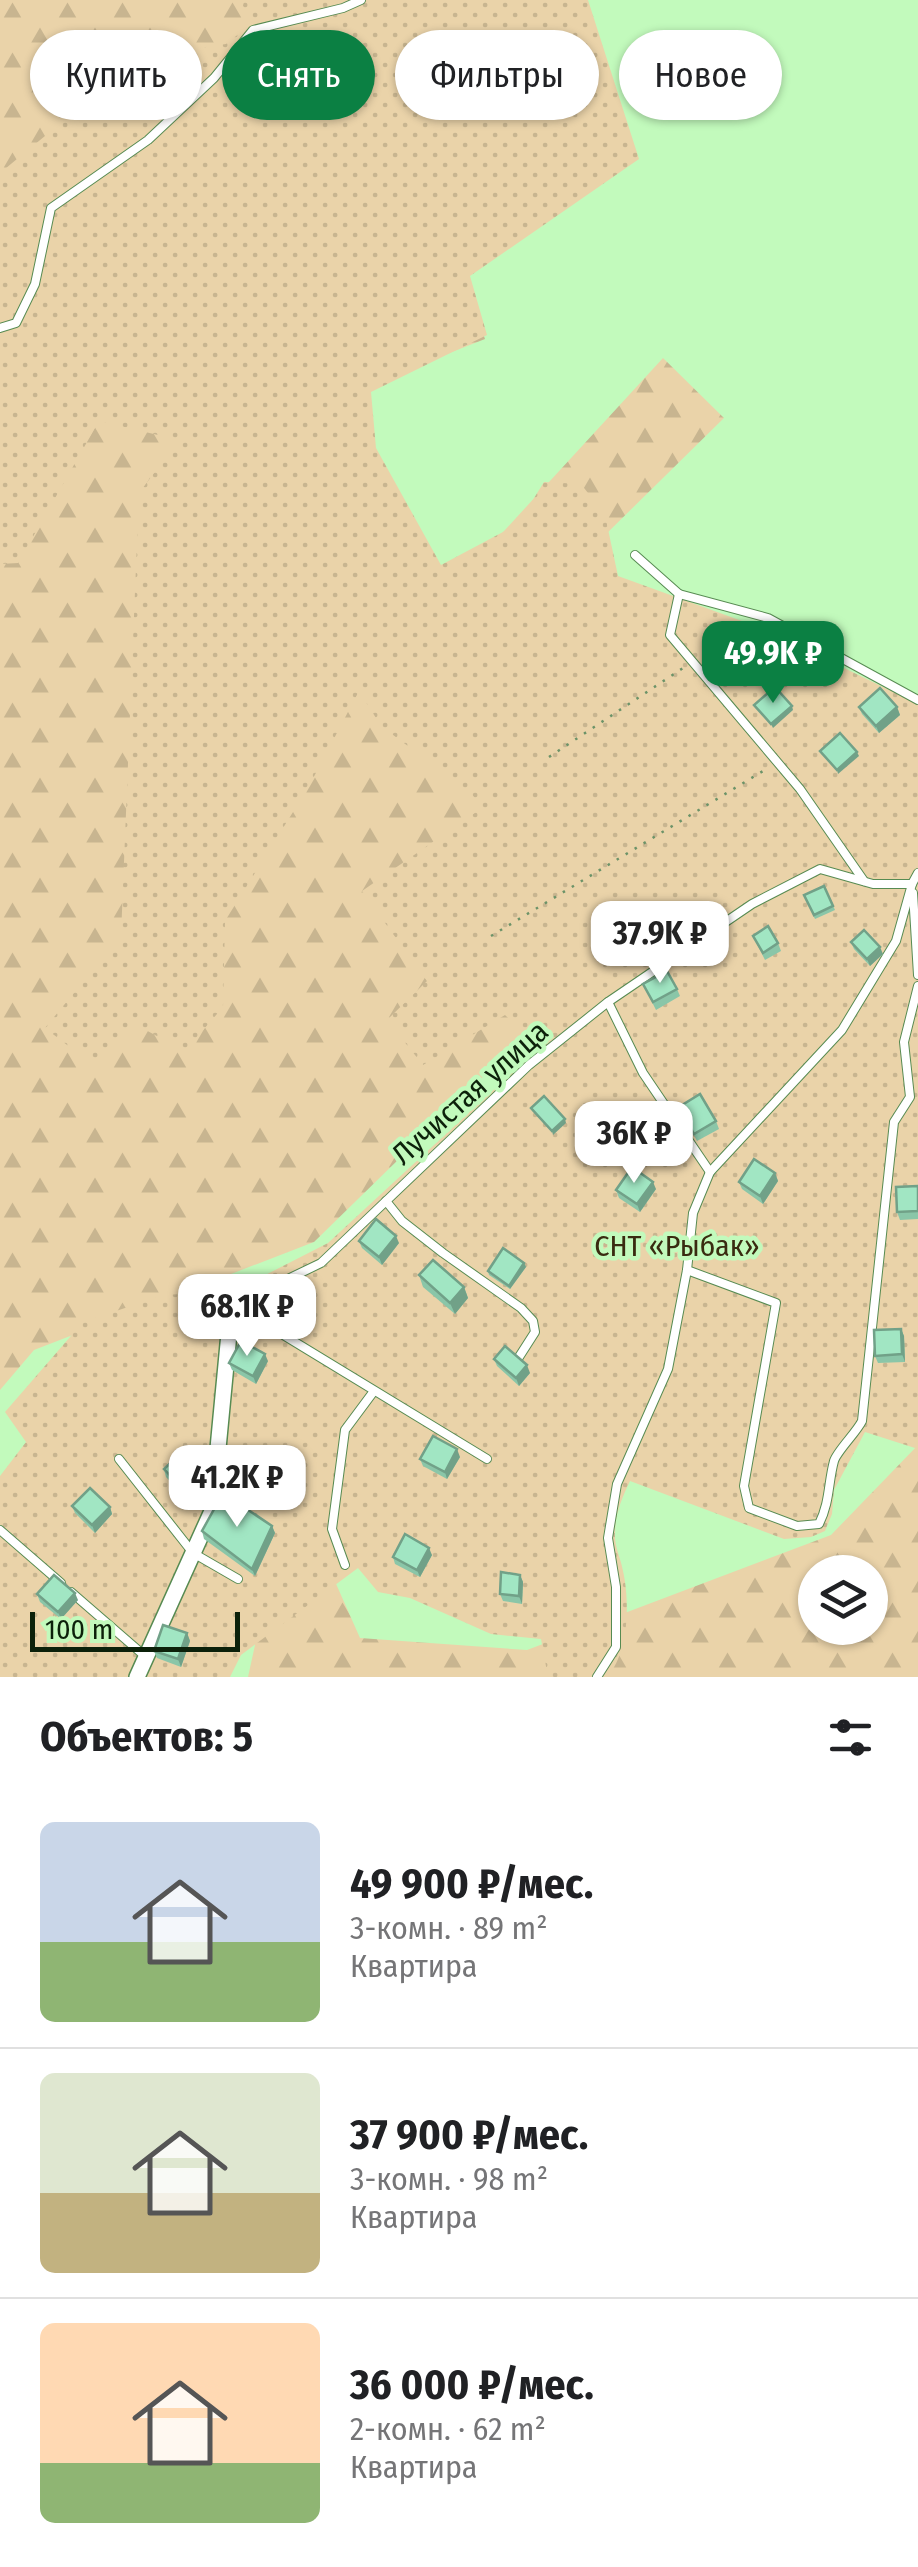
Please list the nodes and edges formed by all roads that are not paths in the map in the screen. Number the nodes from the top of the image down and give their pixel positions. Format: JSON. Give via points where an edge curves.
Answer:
{"nodes":[{"id":1,"x":361,"y":0,"type":"edge"},
{"id":2,"x":0,"y":328,"type":"edge"},
{"id":3,"x":635,"y":555,"type":"dead end"},
{"id":4,"x":680,"y":594,"type":"junction"},
{"id":5,"x":918,"y":700,"type":"edge"},
{"id":6,"x":918,"y":873,"type":"edge"},
{"id":7,"x":864,"y":881,"type":"junction"},
{"id":8,"x":912,"y":884,"type":"junction"},
{"id":9,"x":917,"y":943,"type":"edge"},
{"id":10,"x":918,"y":975,"type":"edge"},
{"id":11,"x":918,"y":986,"type":"edge"},
{"id":12,"x":608,"y":1002,"type":"junction"},
{"id":13,"x":710,"y":1172,"type":"junction"},
{"id":14,"x":386,"y":1200,"type":"junction"},
{"id":15,"x":688,"y":1270,"type":"junction"},
{"id":16,"x":234,"y":1305,"type":"junction"},
{"id":17,"x":230,"y":1323,"type":"joint"},
{"id":18,"x":519,"y":1356,"type":"edge"},
{"id":19,"x":374,"y":1391,"type":"junction"},
{"id":20,"x":486,"y":1458,"type":"dead end"},
{"id":21,"x":119,"y":1459,"type":"dead end"},
{"id":22,"x":0,"y":1530,"type":"edge"},
{"id":23,"x":193,"y":1553,"type":"junction"},
{"id":24,"x":345,"y":1565,"type":"dead end"},
{"id":25,"x":238,"y":1579,"type":"dead end"},
{"id":26,"x":146,"y":1657,"type":"junction"},
{"id":27,"x":137,"y":1677,"type":"edge"},
{"id":28,"x":598,"y":1677,"type":"edge"}],
"edges":[{"from":1,"to":2,"type":"lane","via":[[253,30],[148,140],[51,208],[35,284],[16,323]]},
{"from":3,"to":4,"type":"lane"},
{"from":4,"to":5,"type":"lane","via":[[768,618]]},
{"from":4,"to":7,"type":"lane","via":[[670,635],[800,789]]},
{"from":6,"to":8,"type":"lane"},
{"from":7,"to":8,"type":"lane","name":"Лучистая улица"},
{"from":7,"to":12,"type":"lane","name":"Лучистая улица","via":[[820,869],[752,904]]},
{"from":8,"to":9,"type":"lane"},
{"from":8,"to":13,"type":"lane","via":[[896,942],[842,1030]]},
{"from":9,"to":10,"type":"lane"},
{"from":11,"to":15,"type":"lane","via":[[904,1042],[910,1098],[894,1122],[862,1421],[835,1456],[819,1524],[797,1526],[749,1508],[744,1486],[776,1303]]},
{"from":12,"to":13,"type":"lane","via":[[643,1073]]},
{"from":12,"to":14,"type":"lane","name":"Лучистая улица","via":[[529,1065]]},
{"from":13,"to":15,"type":"lane","via":[[692,1213]]},
{"from":14,"to":16,"type":"lane","name":"Лучистая улица","via":[[320,1263]]},
{"from":14,"to":18,"type":"lane","via":[[402,1221],[533,1321],[535,1332]]},
{"from":15,"to":28,"type":"lane","via":[[668,1369],[617,1484],[608,1538],[616,1647]]},
{"from":16,"to":17,"type":"lane"},
{"from":16,"to":19,"type":"lane"},
{"from":17,"to":23,"type":"street","via":[[212,1511]]},
{"from":19,"to":20,"type":"lane"},
{"from":19,"to":24,"type":"lane","via":[[345,1430],[332,1529]]},
{"from":21,"to":23,"type":"lane"},
{"from":22,"to":26,"type":"lane"},
{"from":23,"to":25,"type":"lane"},
{"from":23,"to":26,"type":"street"},
{"from":26,"to":27,"type":"street"}]}
